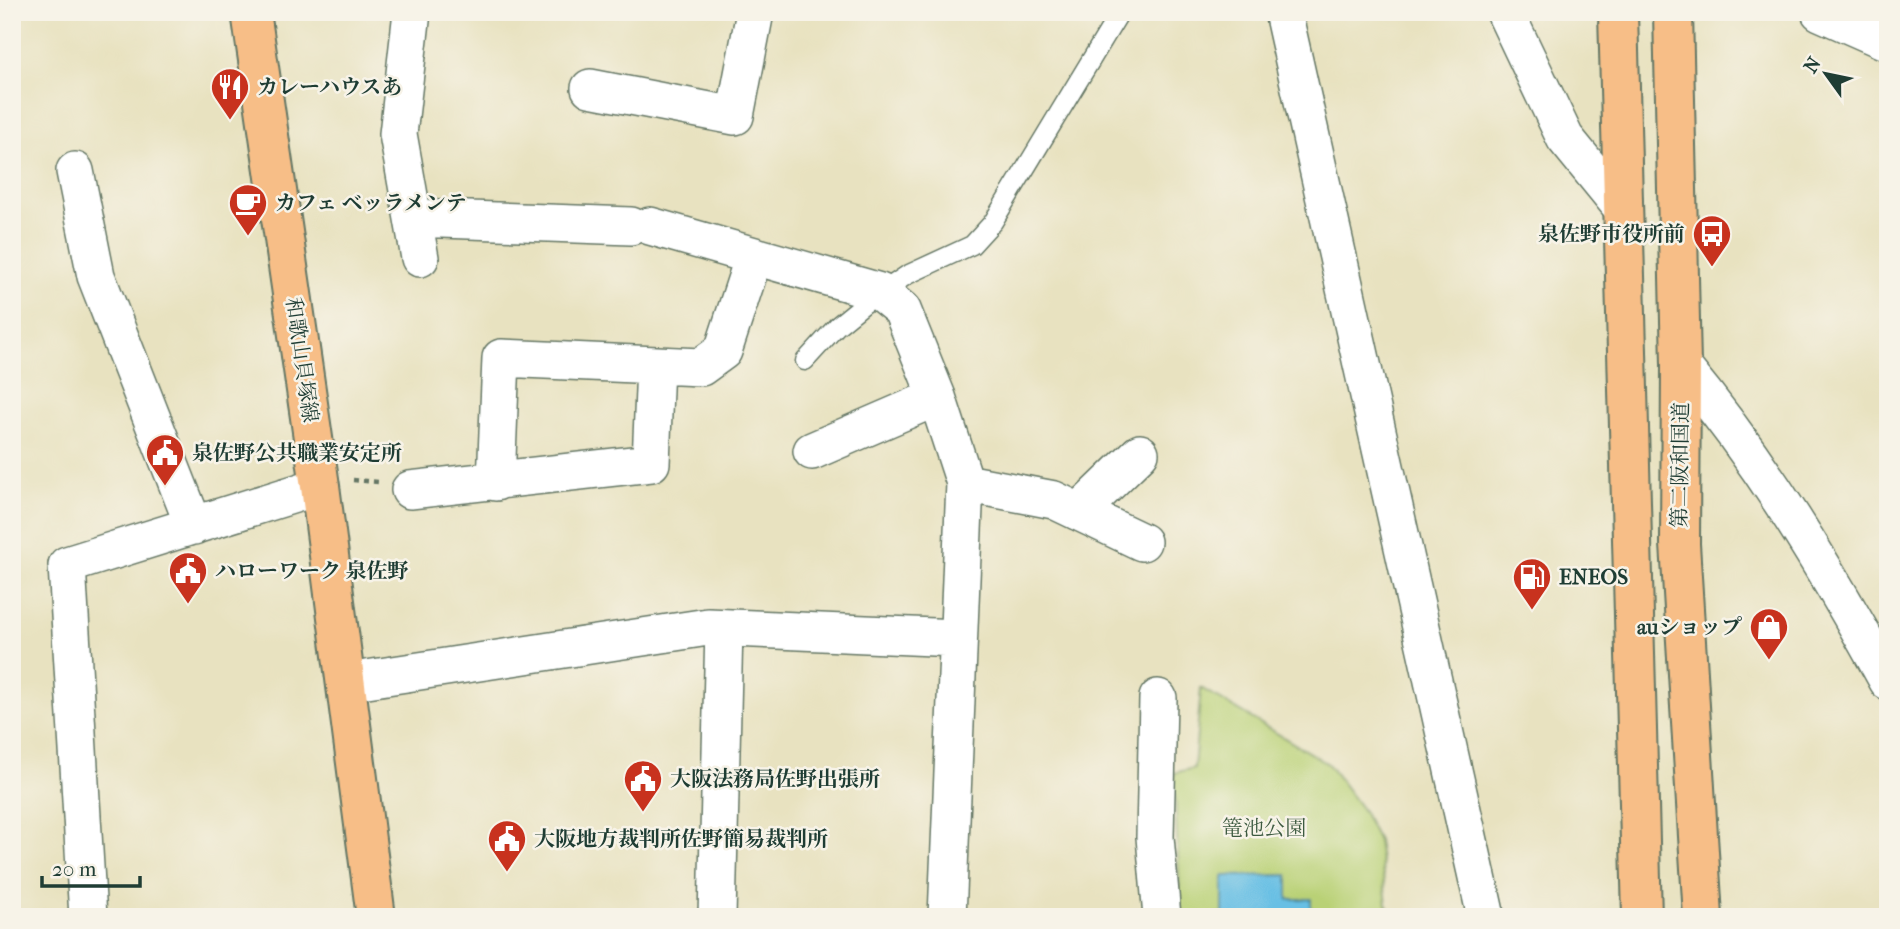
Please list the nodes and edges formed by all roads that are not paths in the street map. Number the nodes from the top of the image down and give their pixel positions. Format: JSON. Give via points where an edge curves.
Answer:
{"nodes":[{"id":1,"x":250,"y":12,"type":"edge"},
{"id":2,"x":412,"y":12,"type":"edge"},
{"id":3,"x":755,"y":12,"type":"edge"},
{"id":4,"x":1120,"y":12,"type":"edge"},
{"id":5,"x":1283,"y":12,"type":"edge"},
{"id":6,"x":1505,"y":12,"type":"edge"},
{"id":7,"x":1618,"y":12,"type":"edge"},
{"id":8,"x":1673,"y":12,"type":"edge"},
{"id":9,"x":1820,"y":12,"type":"edge"},
{"id":10,"x":1888,"y":42,"type":"edge"},
{"id":11,"x":590,"y":88,"type":"dead end"},
{"id":12,"x":75,"y":171,"type":"dead end"},
{"id":13,"x":1623,"y":209,"type":"junction"},
{"id":14,"x":412,"y":218,"type":"junction"},
{"id":15,"x":754,"y":256,"type":"junction"},
{"id":16,"x":420,"y":258,"type":"dead end"},
{"id":17,"x":880,"y":292,"type":"junction"},
{"id":18,"x":806,"y":361,"type":"dead end"},
{"id":19,"x":655,"y":365,"type":"junction"},
{"id":20,"x":1681,"y":365,"type":"junction"},
{"id":21,"x":937,"y":397,"type":"junction"},
{"id":22,"x":813,"y":451,"type":"dead end"},
{"id":23,"x":1140,"y":453,"type":"dead end"},
{"id":24,"x":496,"y":482,"type":"junction"},
{"id":25,"x":965,"y":483,"type":"junction"},
{"id":26,"x":320,"y":486,"type":"junction"},
{"id":27,"x":411,"y":490,"type":"dead end"},
{"id":28,"x":1079,"y":512,"type":"junction"},
{"id":29,"x":194,"y":526,"type":"junction"},
{"id":30,"x":1142,"y":542,"type":"dead end"},
{"id":31,"x":724,"y":628,"type":"junction"},
{"id":32,"x":956,"y":638,"type":"junction"},
{"id":33,"x":1888,"y":681,"type":"edge"},
{"id":34,"x":347,"y":682,"type":"junction"},
{"id":35,"x":1158,"y":698,"type":"dead end"},
{"id":36,"x":88,"y":917,"type":"edge"},
{"id":37,"x":376,"y":917,"type":"edge"},
{"id":38,"x":717,"y":917,"type":"edge"},
{"id":39,"x":947,"y":917,"type":"edge"},
{"id":40,"x":1162,"y":917,"type":"edge"},
{"id":41,"x":1486,"y":917,"type":"edge"},
{"id":42,"x":1642,"y":917,"type":"edge"},
{"id":43,"x":1703,"y":917,"type":"edge"}],
"edges":[{"from":1,"to":26,"type":"main road","name":"和歌山貝塚線"},
{"from":2,"to":14,"type":"street","via":[[398,134]]},
{"from":3,"to":11,"type":"street","via":[[736,116]]},
{"from":4,"to":17,"type":"lane","via":[[993,222],[972,245]]},
{"from":5,"to":41,"type":"street"},
{"from":6,"to":13,"type":"street","via":[[1565,138]]},
{"from":7,"to":13,"type":"main road"},
{"from":8,"to":20,"type":"main road","name":"第二阪和国道"},
{"from":9,"to":10,"type":"street"},
{"from":12,"to":29,"type":"street","via":[[96,276]]},
{"from":13,"to":42,"type":"main road"},
{"from":14,"to":15,"type":"street","via":[[640,226]]},
{"from":14,"to":16,"type":"street"},
{"from":15,"to":17,"type":"street"},
{"from":15,"to":19,"type":"street","via":[[723,351],[701,368]]},
{"from":17,"to":18,"type":"lane","via":[[837,326]]},
{"from":17,"to":21,"type":"street","via":[[902,310]]},
{"from":19,"to":24,"type":"street","via":[[651,463]]},
{"from":19,"to":24,"type":"street","via":[[501,358]]},
{"from":20,"to":33,"type":"street","via":[[1733,428],[1784,505]]},
{"from":20,"to":43,"type":"main road","name":"第二阪和国道","via":[[1679,544]]},
{"from":21,"to":22,"type":"street"},
{"from":21,"to":25,"type":"street"},
{"from":23,"to":28,"type":"street"},
{"from":24,"to":27,"type":"street"},
{"from":25,"to":28,"type":"street","via":[[1054,500]]},
{"from":25,"to":32,"type":"street"},
{"from":26,"to":29,"type":"street"},
{"from":26,"to":34,"type":"main road","name":"和歌山貝塚線"},
{"from":28,"to":30,"type":"street"},
{"from":29,"to":36,"type":"street","via":[[67,565]]},
{"from":31,"to":32,"type":"street"},
{"from":31,"to":34,"type":"street"},
{"from":31,"to":38,"type":"street"},
{"from":32,"to":39,"type":"street"},
{"from":34,"to":37,"type":"main road","name":"和歌山貝塚線"},
{"from":35,"to":40,"type":"street","via":[[1154,837]]}]}
